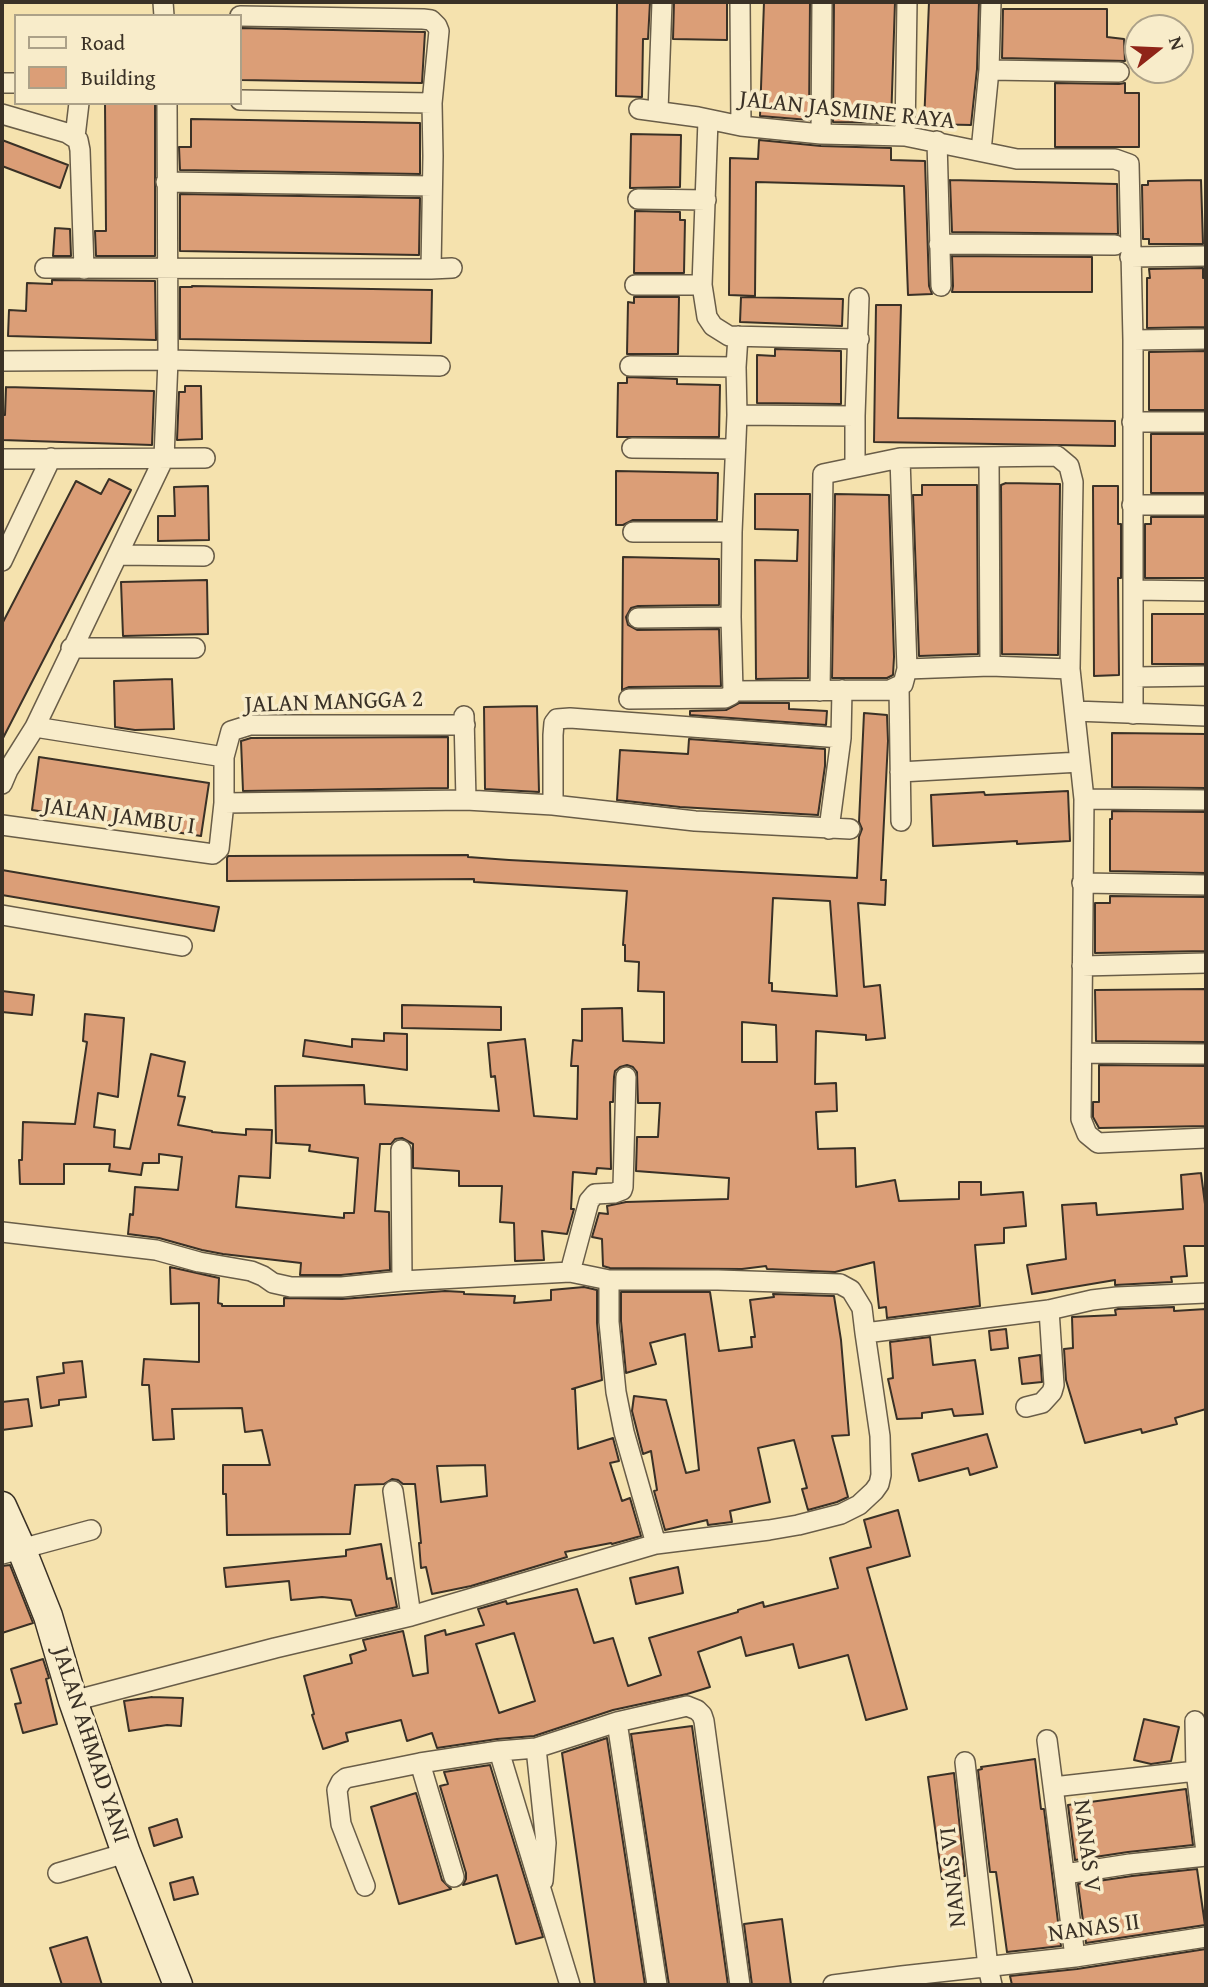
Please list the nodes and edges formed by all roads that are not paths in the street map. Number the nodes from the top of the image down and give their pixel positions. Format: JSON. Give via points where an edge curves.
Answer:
{"nodes":[{"id":1,"x":662,"y":2,"type":"edge"},
{"id":2,"x":740,"y":2,"type":"edge"},
{"id":3,"x":907,"y":2,"type":"edge"},
{"id":4,"x":991,"y":2,"type":"edge"},
{"id":5,"x":822,"y":3,"type":"edge"},
{"id":6,"x":242,"y":16,"type":"edge"},
{"id":7,"x":989,"y":70,"type":"junction"},
{"id":8,"x":1119,"y":72,"type":"dead end"},
{"id":9,"x":242,"y":100,"type":"edge"},
{"id":10,"x":432,"y":103,"type":"junction"},
{"id":11,"x":79,"y":105,"type":"edge"},
{"id":12,"x":167,"y":105,"type":"edge"},
{"id":13,"x":2,"y":114,"type":"edge"},
{"id":14,"x":708,"y":120,"type":"junction"},
{"id":15,"x":741,"y":126,"type":"junction"},
{"id":16,"x":821,"y":134,"type":"junction"},
{"id":17,"x":905,"y":136,"type":"junction"},
{"id":18,"x":75,"y":137,"type":"junction"},
{"id":19,"x":937,"y":141,"type":"junction"},
{"id":20,"x":981,"y":151,"type":"junction"},
{"id":21,"x":166,"y":182,"type":"junction"},
{"id":22,"x":432,"y":186,"type":"junction"},
{"id":23,"x":638,"y":199,"type":"dead end"},
{"id":24,"x":706,"y":200,"type":"junction"},
{"id":25,"x":939,"y":244,"type":"junction"},
{"id":26,"x":1122,"y":251,"type":"junction"},
{"id":27,"x":1206,"y":256,"type":"edge"},
{"id":28,"x":46,"y":268,"type":"dead end"},
{"id":29,"x":166,"y":268,"type":"junction"},
{"id":30,"x":452,"y":268,"type":"dead end"},
{"id":31,"x":84,"y":269,"type":"junction"},
{"id":32,"x":431,"y":270,"type":"junction"},
{"id":33,"x":635,"y":285,"type":"dead end"},
{"id":34,"x":702,"y":285,"type":"junction"},
{"id":35,"x":941,"y":286,"type":"dead end"},
{"id":36,"x":859,"y":298,"type":"dead end"},
{"id":37,"x":738,"y":336,"type":"junction"},
{"id":38,"x":1206,"y":338,"type":"edge"},
{"id":39,"x":859,"y":339,"type":"junction"},
{"id":40,"x":1133,"y":340,"type":"junction"},
{"id":41,"x":168,"y":360,"type":"junction"},
{"id":42,"x":2,"y":361,"type":"edge"},
{"id":43,"x":440,"y":366,"type":"dead end"},
{"id":44,"x":630,"y":366,"type":"dead end"},
{"id":45,"x":736,"y":367,"type":"junction"},
{"id":46,"x":737,"y":415,"type":"junction"},
{"id":47,"x":855,"y":416,"type":"junction"},
{"id":48,"x":1132,"y":422,"type":"junction"},
{"id":49,"x":1206,"y":422,"type":"edge"},
{"id":50,"x":632,"y":448,"type":"dead end"},
{"id":51,"x":734,"y":449,"type":"junction"},
{"id":52,"x":51,"y":458,"type":"junction"},
{"id":53,"x":164,"y":458,"type":"junction"},
{"id":54,"x":205,"y":458,"type":"dead end"},
{"id":55,"x":900,"y":458,"type":"junction"},
{"id":56,"x":989,"y":458,"type":"junction"},
{"id":57,"x":2,"y":459,"type":"edge"},
{"id":58,"x":855,"y":466,"type":"junction"},
{"id":59,"x":1206,"y":505,"type":"edge"},
{"id":60,"x":1132,"y":506,"type":"junction"},
{"id":61,"x":633,"y":532,"type":"dead end"},
{"id":62,"x":733,"y":532,"type":"junction"},
{"id":63,"x":118,"y":555,"type":"junction"},
{"id":64,"x":204,"y":556,"type":"dead end"},
{"id":65,"x":2,"y":561,"type":"edge"},
{"id":66,"x":1133,"y":590,"type":"junction"},
{"id":67,"x":1206,"y":591,"type":"edge"},
{"id":68,"x":731,"y":617,"type":"junction"},
{"id":69,"x":638,"y":618,"type":"dead end"},
{"id":70,"x":71,"y":648,"type":"junction"},
{"id":71,"x":195,"y":648,"type":"dead end"},
{"id":72,"x":990,"y":666,"type":"junction"},
{"id":73,"x":1070,"y":669,"type":"junction"},
{"id":74,"x":1206,"y":676,"type":"edge"},
{"id":75,"x":1134,"y":677,"type":"junction"},
{"id":76,"x":903,"y":678,"type":"junction"},
{"id":77,"x":842,"y":690,"type":"junction"},
{"id":78,"x":733,"y":691,"type":"junction"},
{"id":79,"x":820,"y":691,"type":"junction"},
{"id":80,"x":629,"y":699,"type":"dead end"},
{"id":81,"x":1075,"y":711,"type":"junction"},
{"id":82,"x":1133,"y":714,"type":"junction"},
{"id":83,"x":1206,"y":716,"type":"edge"},
{"id":84,"x":34,"y":727,"type":"junction"},
{"id":85,"x":841,"y":738,"type":"junction"},
{"id":86,"x":224,"y":757,"type":"junction"},
{"id":87,"x":1080,"y":762,"type":"junction"},
{"id":88,"x":900,"y":772,"type":"junction"},
{"id":89,"x":4,"y":774,"type":"edge"},
{"id":90,"x":1084,"y":799,"type":"junction"},
{"id":91,"x":466,"y":800,"type":"junction"},
{"id":92,"x":1206,"y":800,"type":"edge"},
{"id":93,"x":223,"y":803,"type":"junction"},
{"id":94,"x":553,"y":805,"type":"junction"},
{"id":95,"x":901,"y":821,"type":"dead end"},
{"id":96,"x":2,"y":825,"type":"edge"},
{"id":97,"x":829,"y":829,"type":"junction"},
{"id":98,"x":850,"y":829,"type":"dead end"},
{"id":99,"x":1082,"y":883,"type":"junction"},
{"id":100,"x":1206,"y":885,"type":"edge"},
{"id":101,"x":2,"y":915,"type":"edge"},
{"id":102,"x":182,"y":946,"type":"dead end"},
{"id":103,"x":1206,"y":963,"type":"edge"},
{"id":104,"x":1082,"y":966,"type":"junction"},
{"id":105,"x":1082,"y":1053,"type":"junction"},
{"id":106,"x":1206,"y":1054,"type":"edge"},
{"id":107,"x":626,"y":1077,"type":"dead end"},
{"id":108,"x":1206,"y":1138,"type":"edge"},
{"id":109,"x":401,"y":1150,"type":"dead end"},
{"id":110,"x":2,"y":1232,"type":"edge"},
{"id":111,"x":569,"y":1272,"type":"junction"},
{"id":112,"x":609,"y":1280,"type":"junction"},
{"id":113,"x":402,"y":1281,"type":"junction"},
{"id":114,"x":1206,"y":1293,"type":"edge"},
{"id":115,"x":1049,"y":1310,"type":"junction"},
{"id":116,"x":866,"y":1333,"type":"junction"},
{"id":117,"x":1026,"y":1407,"type":"dead end"},
{"id":118,"x":393,"y":1491,"type":"dead end"},
{"id":119,"x":2,"y":1506,"type":"edge"},
{"id":120,"x":91,"y":1530,"type":"dead end"},
{"id":121,"x":656,"y":1544,"type":"junction"},
{"id":122,"x":12,"y":1551,"type":"edge"},
{"id":123,"x":411,"y":1616,"type":"junction"},
{"id":124,"x":73,"y":1701,"type":"junction"},
{"id":125,"x":1195,"y":1721,"type":"dead end"},
{"id":126,"x":617,"y":1723,"type":"junction"},
{"id":127,"x":1047,"y":1740,"type":"dead end"},
{"id":128,"x":536,"y":1748,"type":"junction"},
{"id":129,"x":499,"y":1751,"type":"junction"},
{"id":130,"x":965,"y":1762,"type":"dead end"},
{"id":131,"x":421,"y":1763,"type":"junction"},
{"id":132,"x":1196,"y":1771,"type":"junction"},
{"id":133,"x":1053,"y":1787,"type":"junction"},
{"id":134,"x":126,"y":1853,"type":"junction"},
{"id":135,"x":1206,"y":1854,"type":"edge"},
{"id":136,"x":58,"y":1873,"type":"dead end"},
{"id":137,"x":1065,"y":1874,"type":"junction"},
{"id":138,"x":454,"y":1877,"type":"dead end"},
{"id":139,"x":366,"y":1885,"type":"dead end"},
{"id":140,"x":542,"y":1889,"type":"junction"},
{"id":141,"x":1206,"y":1937,"type":"edge"},
{"id":142,"x":1075,"y":1957,"type":"junction"},
{"id":143,"x":990,"y":1976,"type":"edge"},
{"id":144,"x":902,"y":1980,"type":"edge"},
{"id":145,"x":178,"y":1985,"type":"edge"},
{"id":146,"x":570,"y":1985,"type":"edge"},
{"id":147,"x":657,"y":1985,"type":"edge"},
{"id":148,"x":740,"y":1985,"type":"edge"},
{"id":149,"x":833,"y":1985,"type":"edge"}],
"edges":[{"from":1,"to":14,"type":"street","name":"JALAN JASMINE RAYA","via":[[648,110]]},
{"from":2,"to":15,"type":"street"},
{"from":3,"to":17,"type":"street"},
{"from":4,"to":7,"type":"street"},
{"from":5,"to":16,"type":"street"},
{"from":6,"to":10,"type":"street","via":[[431,20],[439,31]]},
{"from":7,"to":8,"type":"street"},
{"from":7,"to":20,"type":"street"},
{"from":9,"to":10,"type":"street"},
{"from":10,"to":22,"type":"street"},
{"from":11,"to":18,"type":"street"},
{"from":12,"to":21,"type":"street"},
{"from":13,"to":18,"type":"street"},
{"from":14,"to":15,"type":"street","name":"JALAN JASMINE RAYA"},
{"from":14,"to":24,"type":"street"},
{"from":15,"to":16,"type":"street","name":"JALAN JASMINE RAYA"},
{"from":16,"to":17,"type":"street","name":"JALAN JASMINE RAYA"},
{"from":17,"to":19,"type":"street","name":"JALAN JASMINE RAYA"},
{"from":18,"to":31,"type":"street","via":[[80,150]]},
{"from":19,"to":20,"type":"street","name":"JALAN JASMINE RAYA"},
{"from":19,"to":25,"type":"street"},
{"from":20,"to":26,"type":"street","name":"JALAN JASMINE RAYA","via":[[1017,159],[1118,159],[1126,163],[1130,167]]},
{"from":21,"to":22,"type":"street"},
{"from":21,"to":29,"type":"street"},
{"from":22,"to":32,"type":"street"},
{"from":23,"to":24,"type":"street"},
{"from":24,"to":34,"type":"street"},
{"from":25,"to":26,"type":"street"},
{"from":25,"to":35,"type":"street"},
{"from":26,"to":27,"type":"street"},
{"from":26,"to":40,"type":"street"},
{"from":28,"to":31,"type":"street"},
{"from":29,"to":31,"type":"street"},
{"from":29,"to":32,"type":"street"},
{"from":29,"to":41,"type":"street"},
{"from":30,"to":32,"type":"street"},
{"from":33,"to":34,"type":"street"},
{"from":34,"to":37,"type":"street","via":[[713,326]]},
{"from":36,"to":39,"type":"street"},
{"from":37,"to":39,"type":"street"},
{"from":37,"to":45,"type":"street"},
{"from":38,"to":40,"type":"street"},
{"from":39,"to":47,"type":"street"},
{"from":40,"to":48,"type":"street"},
{"from":41,"to":42,"type":"street"},
{"from":41,"to":43,"type":"street"},
{"from":41,"to":53,"type":"street"},
{"from":44,"to":45,"type":"street"},
{"from":45,"to":46,"type":"street"},
{"from":46,"to":47,"type":"street"},
{"from":46,"to":51,"type":"street"},
{"from":47,"to":58,"type":"street"},
{"from":48,"to":49,"type":"street"},
{"from":48,"to":60,"type":"street"},
{"from":50,"to":51,"type":"street"},
{"from":51,"to":62,"type":"street"},
{"from":52,"to":53,"type":"street"},
{"from":52,"to":57,"type":"street"},
{"from":52,"to":65,"type":"street"},
{"from":53,"to":54,"type":"street"},
{"from":53,"to":63,"type":"street"},
{"from":55,"to":56,"type":"street"},
{"from":55,"to":58,"type":"street"},
{"from":55,"to":76,"type":"street"},
{"from":56,"to":72,"type":"street"},
{"from":56,"to":73,"type":"street","via":[[1057,456],[1069,466],[1073,482]]},
{"from":58,"to":79,"type":"street","via":[[823,474]]},
{"from":59,"to":60,"type":"street"},
{"from":60,"to":66,"type":"street"},
{"from":61,"to":62,"type":"street"},
{"from":62,"to":68,"type":"street"},
{"from":63,"to":64,"type":"street"},
{"from":63,"to":70,"type":"street"},
{"from":66,"to":67,"type":"street"},
{"from":66,"to":75,"type":"street"},
{"from":68,"to":69,"type":"street"},
{"from":68,"to":78,"type":"street"},
{"from":70,"to":71,"type":"street"},
{"from":70,"to":84,"type":"street"},
{"from":72,"to":73,"type":"street"},
{"from":72,"to":76,"type":"street"},
{"from":73,"to":81,"type":"street"},
{"from":74,"to":75,"type":"street"},
{"from":75,"to":82,"type":"street"},
{"from":76,"to":77,"type":"street","via":[[885,691]]},
{"from":76,"to":88,"type":"street"},
{"from":77,"to":79,"type":"street"},
{"from":77,"to":85,"type":"street"},
{"from":78,"to":79,"type":"street"},
{"from":78,"to":80,"type":"street","via":[[725,698]]},
{"from":81,"to":82,"type":"street"},
{"from":81,"to":87,"type":"street"},
{"from":82,"to":83,"type":"street"},
{"from":84,"to":86,"type":"street"},
{"from":84,"to":89,"type":"street"},
{"from":85,"to":94,"type":"street","via":[[557,719]]},
{"from":85,"to":97,"type":"street"},
{"from":86,"to":91,"type":"street","name":"JALAN MANGGA 2","via":[[231,731],[250,725],[465,720]]},
{"from":86,"to":93,"type":"street","name":"JALAN JAMBU I"},
{"from":87,"to":88,"type":"street"},
{"from":87,"to":90,"type":"street"},
{"from":88,"to":95,"type":"street"},
{"from":90,"to":92,"type":"street"},
{"from":90,"to":99,"type":"street"},
{"from":91,"to":93,"type":"street"},
{"from":91,"to":94,"type":"street"},
{"from":93,"to":96,"type":"street","name":"JALAN JAMBU I","via":[[219,849],[213,854]]},
{"from":94,"to":97,"type":"street","via":[[695,821]]},
{"from":97,"to":98,"type":"street"},
{"from":99,"to":100,"type":"street"},
{"from":99,"to":104,"type":"street"},
{"from":101,"to":102,"type":"street"},
{"from":103,"to":104,"type":"street"},
{"from":104,"to":105,"type":"street"},
{"from":105,"to":106,"type":"street"},
{"from":105,"to":108,"type":"street","via":[[1081,1119],[1087,1134],[1098,1143]]},
{"from":107,"to":111,"type":"street","via":[[623,1187],[589,1201]]},
{"from":109,"to":113,"type":"street"},
{"from":110,"to":113,"type":"street","via":[[156,1250],[251,1271],[291,1287]]},
{"from":111,"to":112,"type":"street"},
{"from":111,"to":113,"type":"street"},
{"from":112,"to":116,"type":"street","via":[[840,1284],[851,1290],[862,1308]]},
{"from":112,"to":121,"type":"street","via":[[616,1392]]},
{"from":114,"to":115,"type":"street","via":[[1117,1297]]},
{"from":115,"to":116,"type":"street"},
{"from":115,"to":117,"type":"street","via":[[1054,1385],[1042,1403]]},
{"from":116,"to":121,"type":"street","via":[[880,1436],[881,1475],[874,1491],[841,1514],[798,1525]]},
{"from":118,"to":123,"type":"street"},
{"from":119,"to":122,"type":"street","name":"JALAN AHMAD YANI"},
{"from":120,"to":122,"type":"street"},
{"from":121,"to":123,"type":"street"},
{"from":122,"to":124,"type":"street","name":"JALAN AHMAD YANI","via":[[48,1616]]},
{"from":123,"to":124,"type":"street"},
{"from":124,"to":134,"type":"street","name":"JALAN AHMAD YANI"},
{"from":125,"to":132,"type":"street"},
{"from":126,"to":128,"type":"street"},
{"from":126,"to":147,"type":"street"},
{"from":126,"to":148,"type":"street","via":[[687,1706],[703,1717]]},
{"from":127,"to":133,"type":"street","name":"NANAS V"},
{"from":128,"to":129,"type":"street"},
{"from":128,"to":140,"type":"street","via":[[546,1843]]},
{"from":129,"to":131,"type":"street"},
{"from":129,"to":140,"type":"street"},
{"from":130,"to":143,"type":"street","name":"NANAS VI"},
{"from":131,"to":138,"type":"street"},
{"from":131,"to":139,"type":"street","via":[[351,1776],[337,1790],[341,1824]]},
{"from":132,"to":133,"type":"street"},
{"from":132,"to":135,"type":"street"},
{"from":133,"to":137,"type":"street","name":"NANAS V"},
{"from":134,"to":136,"type":"street"},
{"from":134,"to":145,"type":"street","name":"JALAN AHMAD YANI"},
{"from":135,"to":137,"type":"street"},
{"from":137,"to":142,"type":"street","name":"NANAS V"},
{"from":140,"to":146,"type":"street"},
{"from":141,"to":142,"type":"street","name":"NANAS II"},
{"from":142,"to":143,"type":"street","name":"NANAS II"},
{"from":143,"to":144,"type":"street","name":"NANAS II"},
{"from":144,"to":149,"type":"street","name":"NANAS II"}]}
